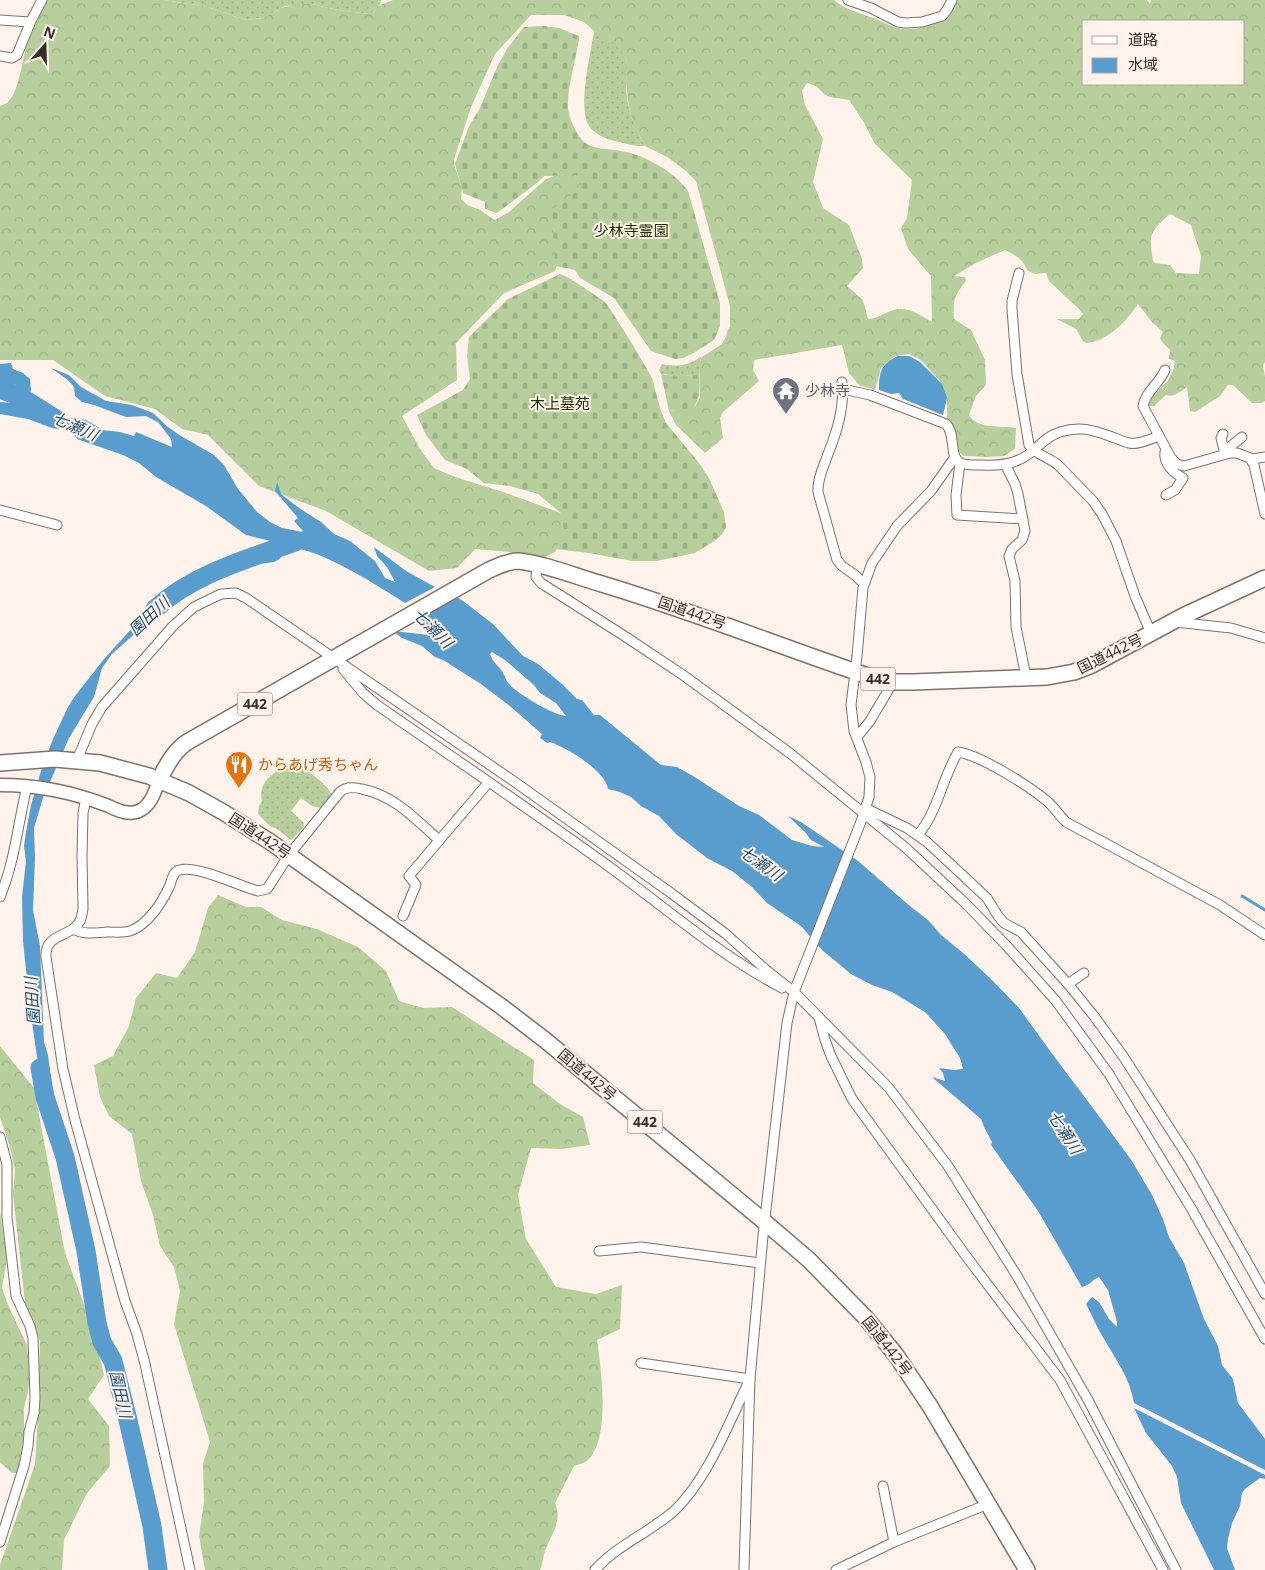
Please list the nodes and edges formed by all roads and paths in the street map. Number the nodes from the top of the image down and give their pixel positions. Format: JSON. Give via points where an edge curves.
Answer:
{"nodes":[{"id":1,"x":42,"y":0,"type":"edge"},
{"id":2,"x":848,"y":0,"type":"edge"},
{"id":3,"x":952,"y":0,"type":"edge"},
{"id":4,"x":0,"y":20,"type":"edge"},
{"id":5,"x":30,"y":22,"type":"junction"},
{"id":6,"x":0,"y":56,"type":"edge"},
{"id":7,"x":1019,"y":273,"type":"dead end"},
{"id":8,"x":1165,"y":370,"type":"dead end"},
{"id":9,"x":1223,"y":434,"type":"dead end"},
{"id":10,"x":1159,"y":436,"type":"junction"},
{"id":11,"x":1242,"y":437,"type":"dead end"},
{"id":12,"x":1033,"y":450,"type":"junction"},
{"id":13,"x":1166,"y":450,"type":"junction"},
{"id":14,"x":1225,"y":453,"type":"junction"},
{"id":15,"x":1265,"y":457,"type":"edge"},
{"id":16,"x":1252,"y":459,"type":"junction"},
{"id":17,"x":957,"y":460,"type":"junction"},
{"id":18,"x":1005,"y":464,"type":"junction"},
{"id":19,"x":1166,"y":495,"type":"dead end"},
{"id":20,"x":0,"y":510,"type":"edge"},
{"id":21,"x":1265,"y":514,"type":"edge"},
{"id":22,"x":1023,"y":520,"type":"junction"},
{"id":23,"x":57,"y":525,"type":"dead end"},
{"id":24,"x":537,"y":565,"type":"junction"},
{"id":25,"x":1265,"y":578,"type":"edge"},
{"id":26,"x":864,"y":584,"type":"junction"},
{"id":27,"x":1171,"y":622,"type":"junction"},
{"id":28,"x":1151,"y":633,"type":"junction"},
{"id":29,"x":1265,"y":638,"type":"edge"},
{"id":30,"x":334,"y":659,"type":"junction"},
{"id":31,"x":855,"y":671,"type":"junction"},
{"id":32,"x":1026,"y":677,"type":"junction"},
{"id":33,"x":893,"y":682,"type":"junction"},
{"id":34,"x":856,"y":736,"type":"junction"},
{"id":35,"x":74,"y":760,"type":"junction"},
{"id":36,"x":0,"y":763,"type":"edge"},
{"id":37,"x":160,"y":780,"type":"junction"},
{"id":38,"x":488,"y":783,"type":"junction"},
{"id":39,"x":0,"y":785,"type":"edge"},
{"id":40,"x":27,"y":786,"type":"junction"},
{"id":41,"x":86,"y":798,"type":"junction"},
{"id":42,"x":864,"y":813,"type":"junction"},
{"id":43,"x":918,"y":836,"type":"junction"},
{"id":44,"x":439,"y":840,"type":"junction"},
{"id":45,"x":289,"y":855,"type":"junction"},
{"id":46,"x":0,"y":897,"type":"edge"},
{"id":47,"x":402,"y":916,"type":"dead end"},
{"id":48,"x":73,"y":929,"type":"junction"},
{"id":49,"x":1265,"y":934,"type":"edge"},
{"id":50,"x":1084,"y":973,"type":"dead end"},
{"id":51,"x":1068,"y":984,"type":"junction"},
{"id":52,"x":794,"y":992,"type":"junction"},
{"id":53,"x":818,"y":1015,"type":"junction"},
{"id":54,"x":0,"y":1137,"type":"edge"},
{"id":55,"x":764,"y":1222,"type":"junction"},
{"id":56,"x":599,"y":1251,"type":"dead end"},
{"id":57,"x":760,"y":1263,"type":"junction"},
{"id":58,"x":1265,"y":1294,"type":"edge"},
{"id":59,"x":1265,"y":1339,"type":"edge"},
{"id":60,"x":641,"y":1363,"type":"dead end"},
{"id":61,"x":750,"y":1379,"type":"junction"},
{"id":62,"x":883,"y":1486,"type":"dead end"},
{"id":63,"x":988,"y":1504,"type":"junction"},
{"id":64,"x":0,"y":1542,"type":"edge"},
{"id":65,"x":894,"y":1542,"type":"junction"},
{"id":66,"x":190,"y":1570,"type":"edge"},
{"id":67,"x":595,"y":1570,"type":"edge"},
{"id":68,"x":744,"y":1570,"type":"edge"},
{"id":69,"x":836,"y":1570,"type":"edge"},
{"id":70,"x":1027,"y":1570,"type":"edge"},
{"id":71,"x":1163,"y":1570,"type":"edge"},
{"id":72,"x":1176,"y":1570,"type":"edge"}],
"edges":[{"from":1,"to":5,"type":"street"},
{"from":2,"to":3,"type":"street","via":[[906,23],[942,16]]},
{"from":4,"to":5,"type":"street"},
{"from":5,"to":6,"type":"street","via":[[16,55],[12,58]]},
{"from":7,"to":12,"type":"street","via":[[1012,301],[1016,362],[1028,441]]},
{"from":8,"to":10,"type":"street","via":[[1143,402],[1144,410]]},
{"from":9,"to":14,"type":"street"},
{"from":10,"to":12,"type":"street","via":[[1129,443],[1081,428],[1055,434]]},
{"from":10,"to":13,"type":"street"},
{"from":11,"to":14,"type":"street"},
{"from":12,"to":18,"type":"street","via":[[1024,458]]},
{"from":12,"to":28,"type":"street","via":[[1054,462],[1099,508],[1116,542]]},
{"from":13,"to":14,"type":"street","via":[[1175,463],[1184,466]]},
{"from":13,"to":19,"type":"street","via":[[1164,459],[1183,478]]},
{"from":14,"to":16,"type":"street","via":[[1237,453]]},
{"from":15,"to":16,"type":"street"},
{"from":16,"to":21,"type":"street"},
{"from":17,"to":18,"type":"street","via":[[989,466]]},
{"from":17,"to":22,"type":"street","via":[[957,515]]},
{"from":17,"to":26,"type":"street","via":[[897,526],[872,563]]},
{"from":17,"to":26,"type":"street","via":[[951,430],[946,424],[843,385],[840,414],[818,492],[837,560]]},
{"from":18,"to":22,"type":"street","via":[[1015,484]]},
{"from":20,"to":23,"type":"street"},
{"from":22,"to":32,"type":"street","via":[[1024,536],[1009,558],[1015,581],[1016,627]]},
{"from":24,"to":30,"type":"highway","name":"国道442号","number":"442","via":[[513,561],[489,570]]},
{"from":24,"to":31,"type":"highway","name":"国道442号","number":"442","via":[[661,602]]},
{"from":24,"to":42,"type":"street","via":[[536,577],[541,583],[731,710]]},
{"from":25,"to":27,"type":"highway","name":"国道442号","number":"442"},
{"from":26,"to":31,"type":"street"},
{"from":27,"to":28,"type":"highway","name":"国道442号","number":"442"},
{"from":27,"to":29,"type":"street","via":[[1232,628]]},
{"from":28,"to":32,"type":"highway","name":"国道442号","number":"442","via":[[1074,672]]},
{"from":30,"to":35,"type":"street","via":[[246,598],[236,593],[221,594],[186,614],[126,678],[102,707]]},
{"from":30,"to":37,"type":"highway","name":"国道442号","number":"442","via":[[184,744],[172,756]]},
{"from":30,"to":38,"type":"street","via":[[377,705]]},
{"from":30,"to":52,"type":"street","via":[[512,780],[671,894],[726,934]]},
{"from":31,"to":33,"type":"highway","name":"国道442号","number":"442"},
{"from":31,"to":34,"type":"street","via":[[851,705]]},
{"from":32,"to":33,"type":"highway","name":"国道442号","number":"442"},
{"from":33,"to":34,"type":"street","via":[[870,721]]},
{"from":34,"to":42,"type":"street","via":[[870,777]]},
{"from":35,"to":36,"type":"highway","name":"国道442号","number":"442"},
{"from":35,"to":37,"type":"highway","name":"国道442号","number":"442","via":[[114,766]]},
{"from":37,"to":41,"type":"street","via":[[146,806],[137,812],[122,812]]},
{"from":37,"to":45,"type":"highway","name":"国道442号","number":"442","via":[[246,825]]},
{"from":38,"to":44,"type":"street"},
{"from":38,"to":52,"type":"street","via":[[723,952],[766,980]]},
{"from":39,"to":40,"type":"street"},
{"from":40,"to":41,"type":"street"},
{"from":40,"to":46,"type":"street","via":[[10,871]]},
{"from":41,"to":48,"type":"street","via":[[83,813],[83,909],[80,921]]},
{"from":42,"to":43,"type":"street","via":[[907,828]]},
{"from":42,"to":52,"type":"street"},
{"from":42,"to":59,"type":"street","via":[[965,903],[1056,1001],[1138,1120]]},
{"from":43,"to":49,"type":"street","via":[[931,815],[955,757],[958,752],[966,753],[997,768],[1040,796],[1066,822],[1213,901]]},
{"from":43,"to":51,"type":"street","via":[[987,898],[1004,923],[1021,932]]},
{"from":44,"to":45,"type":"street","via":[[389,798],[350,787],[340,792]]},
{"from":44,"to":47,"type":"street","via":[[409,876],[416,889]]},
{"from":45,"to":48,"type":"street","via":[[267,889],[258,891],[204,872],[179,870],[153,912],[135,929],[85,933]]},
{"from":45,"to":55,"type":"highway","name":"国道442号","number":"442","via":[[545,1040]]},
{"from":48,"to":66,"type":"street","via":[[52,940],[46,952],[63,1069],[110,1251],[145,1364]]},
{"from":50,"to":51,"type":"street"},
{"from":51,"to":58,"type":"street","via":[[1123,1056],[1190,1160]]},
{"from":52,"to":53,"type":"street"},
{"from":52,"to":55,"type":"street","via":[[787,1023]]},
{"from":53,"to":71,"type":"street","via":[[828,1048],[852,1099],[1060,1380]]},
{"from":53,"to":72,"type":"street","via":[[889,1088],[958,1182],[1057,1345]]},
{"from":54,"to":64,"type":"street","via":[[7,1164],[7,1217],[16,1296],[33,1338],[35,1398],[24,1466]]},
{"from":55,"to":57,"type":"street"},
{"from":55,"to":63,"type":"highway","name":"国道442号","number":"442","via":[[809,1260],[886,1341],[930,1406]]},
{"from":56,"to":57,"type":"street","via":[[640,1247]]},
{"from":57,"to":61,"type":"street"},
{"from":60,"to":61,"type":"street"},
{"from":61,"to":67,"type":"street","via":[[691,1493],[660,1522],[620,1548]]},
{"from":61,"to":68,"type":"street"},
{"from":62,"to":65,"type":"street"},
{"from":63,"to":65,"type":"street"},
{"from":63,"to":70,"type":"highway","name":"国道442号","number":"442"},
{"from":65,"to":69,"type":"street"}]}
